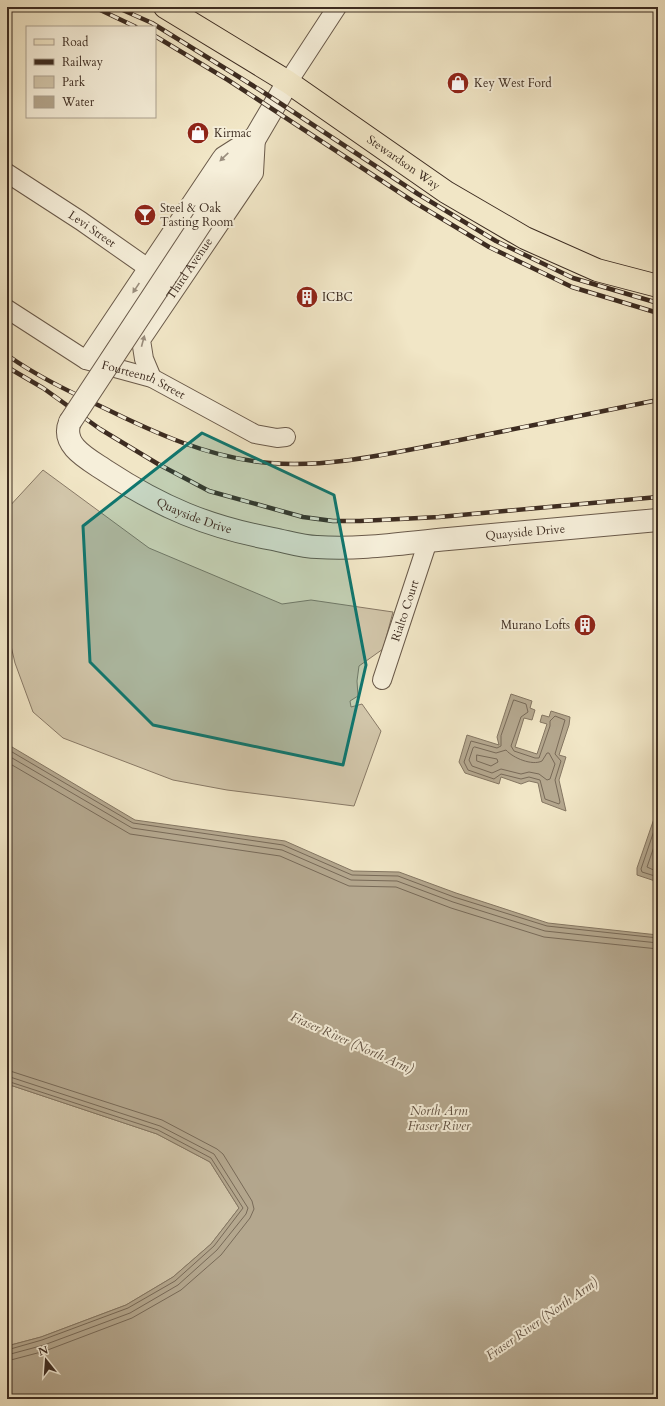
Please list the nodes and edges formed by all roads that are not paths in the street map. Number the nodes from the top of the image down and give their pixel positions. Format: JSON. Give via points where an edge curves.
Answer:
{"nodes":[{"id":1,"x":165,"y":7,"type":"edge"},
{"id":2,"x":337,"y":7,"type":"edge"},
{"id":3,"x":288,"y":82,"type":"junction"},
{"id":4,"x":256,"y":135,"type":"junction"},
{"id":5,"x":7,"y":173,"type":"edge"},
{"id":6,"x":149,"y":268,"type":"junction"},
{"id":7,"x":658,"y":286,"type":"edge"},
{"id":8,"x":177,"y":288,"type":"junction"},
{"id":9,"x":7,"y":309,"type":"edge"},
{"id":10,"x":86,"y":360,"type":"junction"},
{"id":11,"x":152,"y":378,"type":"junction"},
{"id":12,"x":286,"y":437,"type":"dead end"},
{"id":13,"x":658,"y":520,"type":"edge"},
{"id":14,"x":428,"y":541,"type":"junction"},
{"id":15,"x":382,"y":680,"type":"dead end"}],
"edges":[{"from":1,"to":3,"type":"main road","name":"Stewardson Way"},
{"from":2,"to":3,"type":"street"},
{"from":3,"to":4,"type":"street","name":"Quayside Drive"},
{"from":3,"to":7,"type":"main road","name":"Stewardson Way","via":[[446,192],[525,238],[597,270]]},
{"from":4,"to":6,"type":"street","one_way":true,"via":[[223,156]]},
{"from":4,"to":8,"type":"street","name":"Third Avenue","via":[[254,173]]},
{"from":4,"to":14,"type":"street","name":"Quayside Drive","bridge":true,"via":[[237,169],[70,422],[72,444],[78,452],[131,487],[189,517],[240,533],[316,547],[379,547]]},
{"from":5,"to":6,"type":"street","name":"Levi Street"},
{"from":6,"to":8,"type":"street","name":"Levi Street"},
{"from":6,"to":10,"type":"street","one_way":true},
{"from":11,"to":8,"type":"street","name":"Third Avenue","one_way":true,"via":[[144,359],[141,340]]},
{"from":9,"to":10,"type":"street","name":"Fourteenth Street"},
{"from":10,"to":11,"type":"street","name":"Fourteenth Street"},
{"from":11,"to":12,"type":"street","name":"Fourteenth Street","via":[[254,434]]},
{"from":13,"to":14,"type":"street","name":"Quayside Drive"},
{"from":14,"to":15,"type":"street","name":"Rialto Court"}]}
